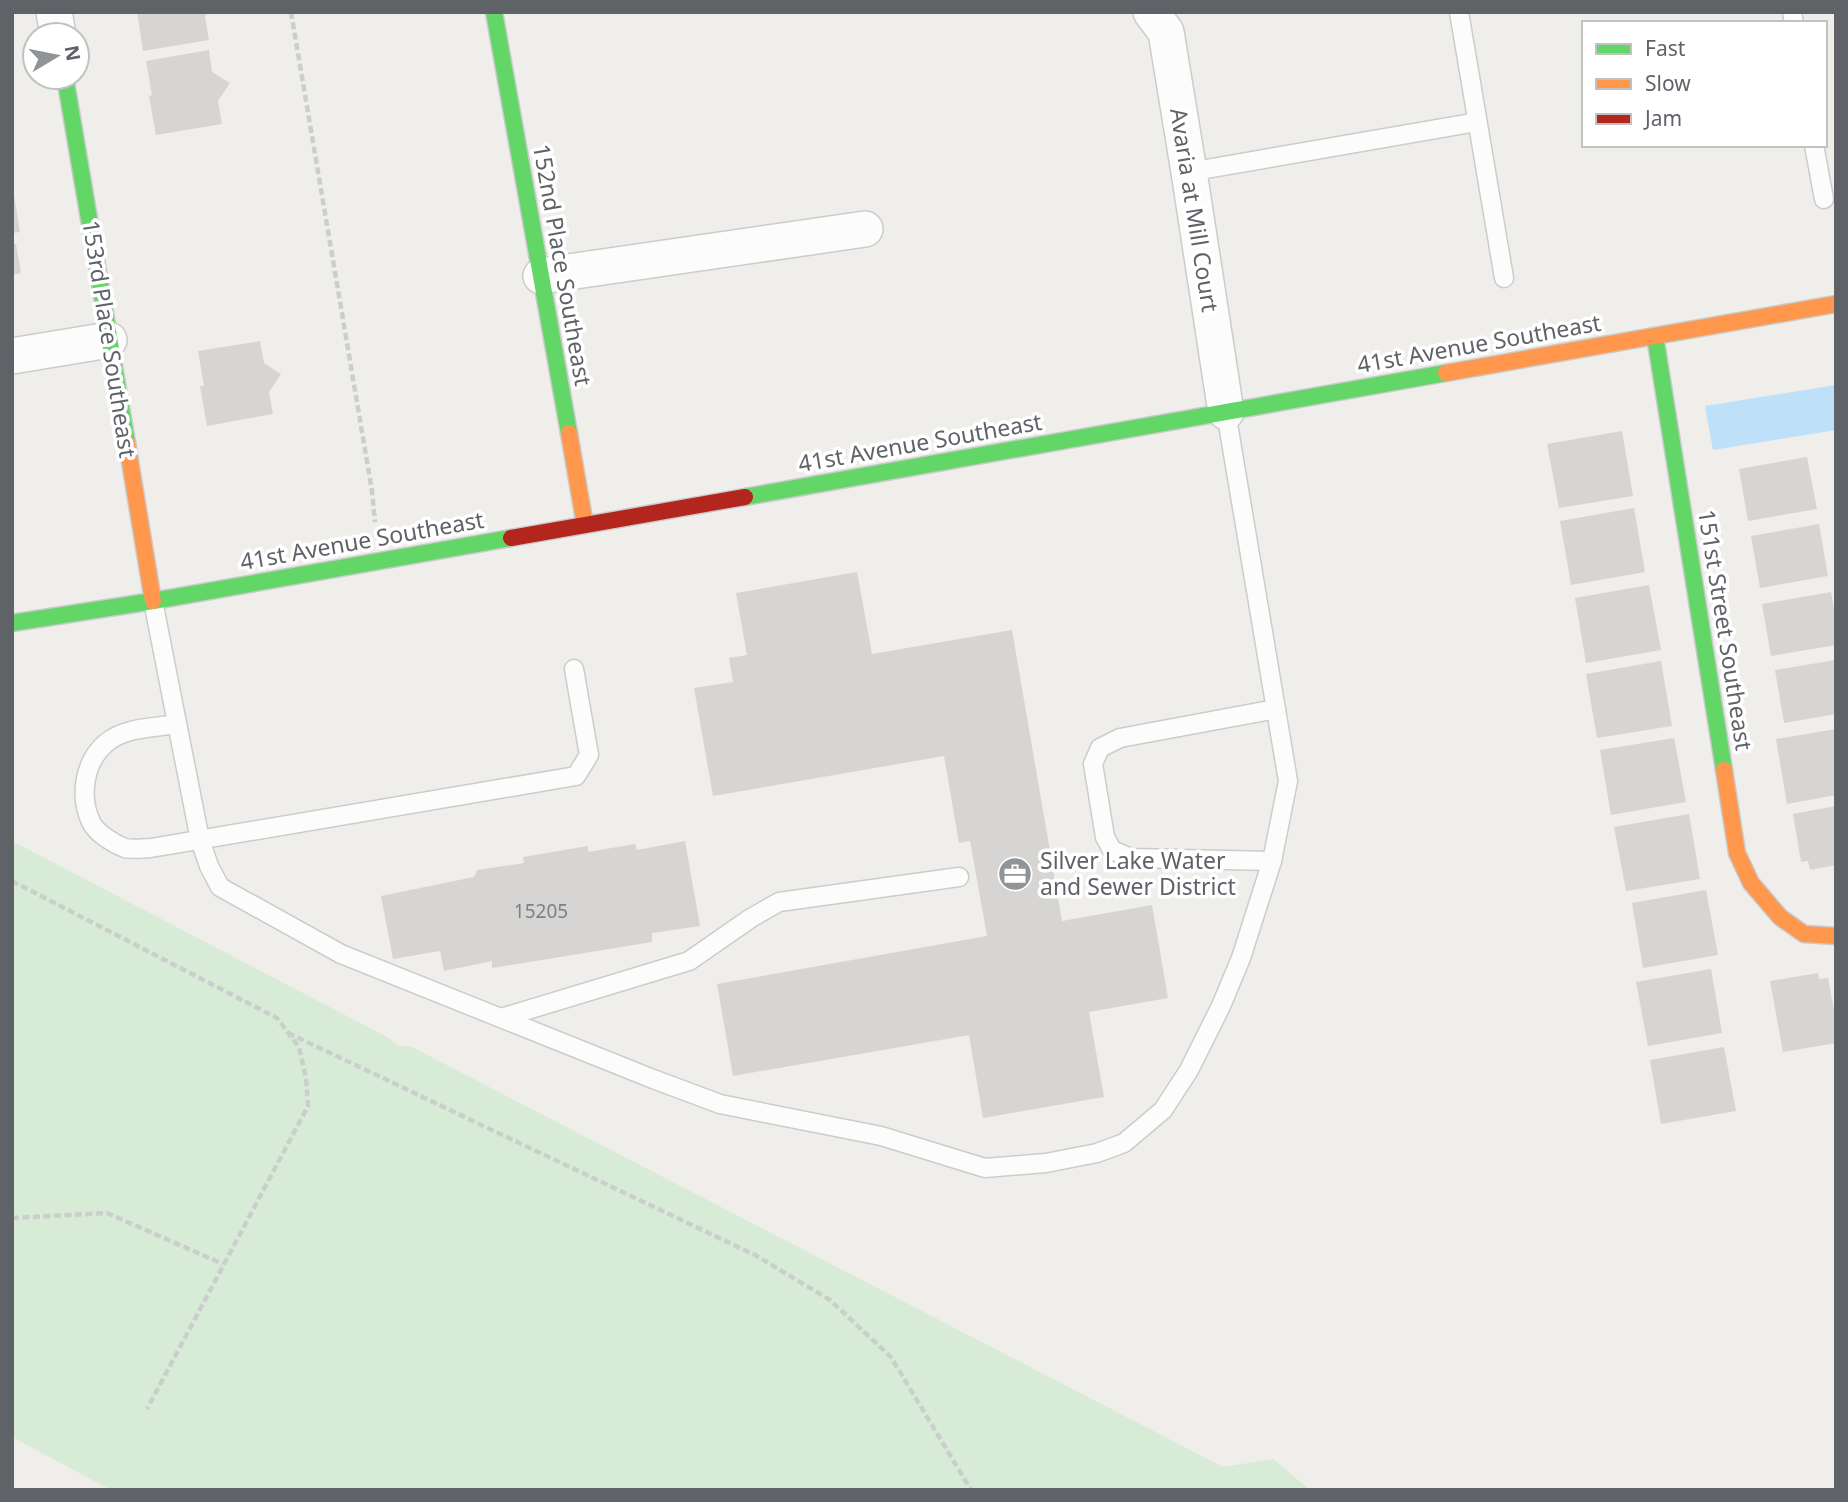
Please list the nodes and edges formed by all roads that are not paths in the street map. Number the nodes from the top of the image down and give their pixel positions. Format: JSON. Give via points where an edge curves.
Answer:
{"nodes":[{"id":1,"x":495,"y":12,"type":"edge"},
{"id":2,"x":1151,"y":12,"type":"edge"},
{"id":3,"x":1459,"y":12,"type":"edge"},
{"id":4,"x":67,"y":91,"type":"edge"},
{"id":5,"x":1477,"y":122,"type":"junction"},
{"id":6,"x":1815,"y":147,"type":"edge"},
{"id":7,"x":1189,"y":172,"type":"junction"},
{"id":8,"x":1824,"y":199,"type":"dead end"},
{"id":9,"x":865,"y":229,"type":"dead end"},
{"id":10,"x":541,"y":276,"type":"junction"},
{"id":11,"x":1504,"y":278,"type":"dead end"},
{"id":12,"x":1836,"y":304,"type":"edge"},
{"id":13,"x":1655,"y":336,"type":"junction"},
{"id":14,"x":109,"y":340,"type":"junction"},
{"id":15,"x":12,"y":356,"type":"edge"},
{"id":16,"x":1226,"y":412,"type":"junction"},
{"id":17,"x":585,"y":525,"type":"junction"},
{"id":18,"x":153,"y":601,"type":"junction"},
{"id":19,"x":12,"y":623,"type":"edge"},
{"id":20,"x":573,"y":669,"type":"dead end"},
{"id":21,"x":1276,"y":709,"type":"junction"},
{"id":22,"x":177,"y":724,"type":"junction"},
{"id":23,"x":200,"y":840,"type":"junction"},
{"id":24,"x":1272,"y":861,"type":"junction"},
{"id":25,"x":959,"y":877,"type":"dead end"},
{"id":26,"x":1836,"y":936,"type":"edge"},
{"id":27,"x":501,"y":1018,"type":"junction"}],
"edges":[{"from":1,"to":10,"type":"street","name":"152nd Place Southeast"},
{"from":2,"to":7,"type":"street","name":"Avaria at Mill Court","via":[[1166,32]]},
{"from":3,"to":5,"type":"lane"},
{"from":4,"to":14,"type":"street","name":"153rd Place Southeast"},
{"from":5,"to":7,"type":"lane"},
{"from":5,"to":11,"type":"lane"},
{"from":6,"to":8,"type":"lane"},
{"from":7,"to":16,"type":"street","name":"Avaria at Mill Court"},
{"from":9,"to":10,"type":"street"},
{"from":10,"to":17,"type":"street","name":"152nd Place Southeast"},
{"from":12,"to":13,"type":"street","name":"41st Avenue Southeast"},
{"from":13,"to":16,"type":"street","name":"41st Avenue Southeast"},
{"from":13,"to":26,"type":"street","name":"151st Street Southeast","via":[[1737,853],[1751,883],[1780,917],[1804,933]]},
{"from":14,"to":15,"type":"street"},
{"from":14,"to":18,"type":"street","name":"153rd Place Southeast"},
{"from":16,"to":17,"type":"street","name":"41st Avenue Southeast"},
{"from":16,"to":21,"type":"lane"},
{"from":17,"to":18,"type":"street","name":"41st Avenue Southeast"},
{"from":18,"to":19,"type":"street","name":"41st Avenue Southeast"},
{"from":18,"to":22,"type":"lane"},
{"from":20,"to":23,"type":"lane","via":[[589,755],[576,776]]},
{"from":21,"to":24,"type":"lane","via":[[1288,781]]},
{"from":21,"to":24,"type":"lane","via":[[1120,738],[1100,748],[1093,764],[1105,837],[1112,850],[1130,858]]},
{"from":22,"to":23,"type":"lane"},
{"from":22,"to":23,"type":"lane","via":[[126,732],[106,743],[85,775],[85,797],[91,824],[126,848]]},
{"from":23,"to":27,"type":"lane","via":[[220,887],[341,954]]},
{"from":24,"to":27,"type":"lane","via":[[1241,958],[1189,1070],[1163,1110],[1124,1143],[1097,1153],[985,1168],[881,1136],[720,1104]]},
{"from":25,"to":27,"type":"lane","via":[[779,902],[689,961]]}]}
